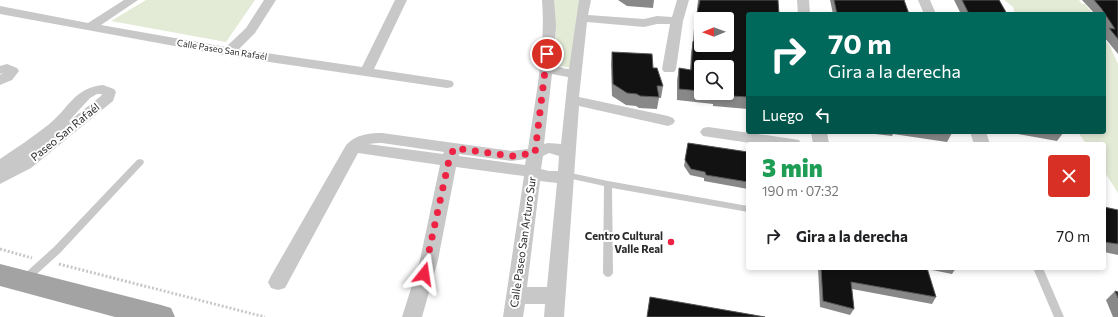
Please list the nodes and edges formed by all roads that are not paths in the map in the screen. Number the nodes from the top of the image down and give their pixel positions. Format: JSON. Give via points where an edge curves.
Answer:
{"nodes":[{"id":1,"x":132,"y":0,"type":"edge"},
{"id":2,"x":270,"y":0,"type":"edge"},
{"id":3,"x":400,"y":0,"type":"edge"},
{"id":4,"x":548,"y":0,"type":"edge"},
{"id":5,"x":683,"y":0,"type":"edge"},
{"id":6,"x":803,"y":0,"type":"edge"},
{"id":7,"x":924,"y":0,"type":"edge"},
{"id":8,"x":0,"y":10,"type":"edge"},
{"id":9,"x":583,"y":10,"type":"edge"},
{"id":10,"x":804,"y":12,"type":"edge"},
{"id":11,"x":929,"y":12,"type":"edge"},
{"id":12,"x":678,"y":21,"type":"junction"},
{"id":13,"x":90,"y":27,"type":"junction"},
{"id":14,"x":229,"y":52,"type":"junction"},
{"id":15,"x":547,"y":64,"type":"junction"},
{"id":16,"x":669,"y":69,"type":"dead end"},
{"id":17,"x":0,"y":70,"type":"edge"},
{"id":18,"x":366,"y":72,"type":"junction"},
{"id":19,"x":575,"y":72,"type":"junction"},
{"id":20,"x":0,"y":81,"type":"edge"},
{"id":21,"x":447,"y":84,"type":"dead end"},
{"id":22,"x":572,"y":100,"type":"junction"},
{"id":23,"x":668,"y":121,"type":"dead end"},
{"id":24,"x":708,"y":132,"type":"dead end"},
{"id":25,"x":779,"y":142,"type":"edge"},
{"id":26,"x":535,"y":153,"type":"junction"},
{"id":27,"x":568,"y":153,"type":"junction"},
{"id":28,"x":451,"y":154,"type":"junction"},
{"id":29,"x":140,"y":162,"type":"dead end"},
{"id":30,"x":0,"y":167,"type":"edge"},
{"id":31,"x":533,"y":172,"type":"junction"},
{"id":32,"x":566,"y":175,"type":"junction"},
{"id":33,"x":0,"y":178,"type":"edge"},
{"id":34,"x":608,"y":184,"type":"junction"},
{"id":35,"x":746,"y":209,"type":"edge"},
{"id":36,"x":1039,"y":270,"type":"edge"},
{"id":37,"x":608,"y":273,"type":"dead end"},
{"id":38,"x":12,"y":278,"type":"edge"},
{"id":39,"x":278,"y":282,"type":"dead end"},
{"id":40,"x":516,"y":295,"type":"junction"},
{"id":41,"x":556,"y":296,"type":"junction"},
{"id":42,"x":161,"y":317,"type":"edge"},
{"id":43,"x":412,"y":317,"type":"edge"},
{"id":44,"x":513,"y":317,"type":"edge"},
{"id":45,"x":554,"y":317,"type":"edge"},
{"id":46,"x":1059,"y":317,"type":"edge"}],
"edges":[{"from":1,"to":13,"type":"street"},
{"from":2,"to":14,"type":"street","via":[[251,30]]},
{"from":3,"to":18,"type":"street"},
{"from":4,"to":15,"type":"street","name":"Calle Paseo San Arturo Sur","via":[[550,25]]},
{"from":5,"to":12,"type":"street"},
{"from":6,"to":10,"type":"street"},
{"from":7,"to":11,"type":"street"},
{"from":8,"to":13,"type":"street","name":"Calle Paseo San Rafaél"},
{"from":9,"to":12,"type":"street","via":[[644,23],[657,20]]},
{"from":9,"to":19,"type":"street"},
{"from":12,"to":16,"type":"street"},
{"from":13,"to":14,"type":"street","name":"Calle Paseo San Rafaél"},
{"from":14,"to":18,"type":"street","name":"Calle Paseo San Rafaél"},
{"from":15,"to":19,"type":"street","via":[[555,71]]},
{"from":15,"to":26,"type":"street","name":"Calle Paseo San Arturo Sur"},
{"from":17,"to":20,"type":"street","via":[[6,68],[12,71]]},
{"from":18,"to":21,"type":"street"},
{"from":19,"to":22,"type":"street"},
{"from":22,"to":23,"type":"street"},
{"from":22,"to":27,"type":"street"},
{"from":24,"to":25,"type":"street"},
{"from":26,"to":27,"type":"street","via":[[548,148]]},
{"from":26,"to":28,"type":"street","via":[[512,156]]},
{"from":26,"to":31,"type":"street","name":"Calle Paseo San Arturo Sur"},
{"from":27,"to":32,"type":"street"},
{"from":28,"to":31,"type":"street"},
{"from":28,"to":39,"type":"street","via":[[353,146]]},
{"from":28,"to":43,"type":"street","via":[[429,260]]},
{"from":29,"to":38,"type":"lane","via":[[58,250]]},
{"from":30,"to":33,"type":"street","name":"Paseo San Rafaél","via":[[54,128],[85,95],[94,90],[104,89],[109,92],[108,98],[25,164]]},
{"from":31,"to":32,"type":"street","via":[[548,178]]},
{"from":31,"to":40,"type":"street","name":"Calle Paseo San Arturo Sur"},
{"from":32,"to":34,"type":"lane"},
{"from":32,"to":41,"type":"street"},
{"from":34,"to":35,"type":"lane"},
{"from":34,"to":37,"type":"lane"},
{"from":36,"to":46,"type":"lane"},
{"from":38,"to":42,"type":"main road"},
{"from":40,"to":41,"type":"street"},
{"from":40,"to":44,"type":"street","name":"Calle Paseo San Arturo Sur"},
{"from":41,"to":45,"type":"street"}]}
